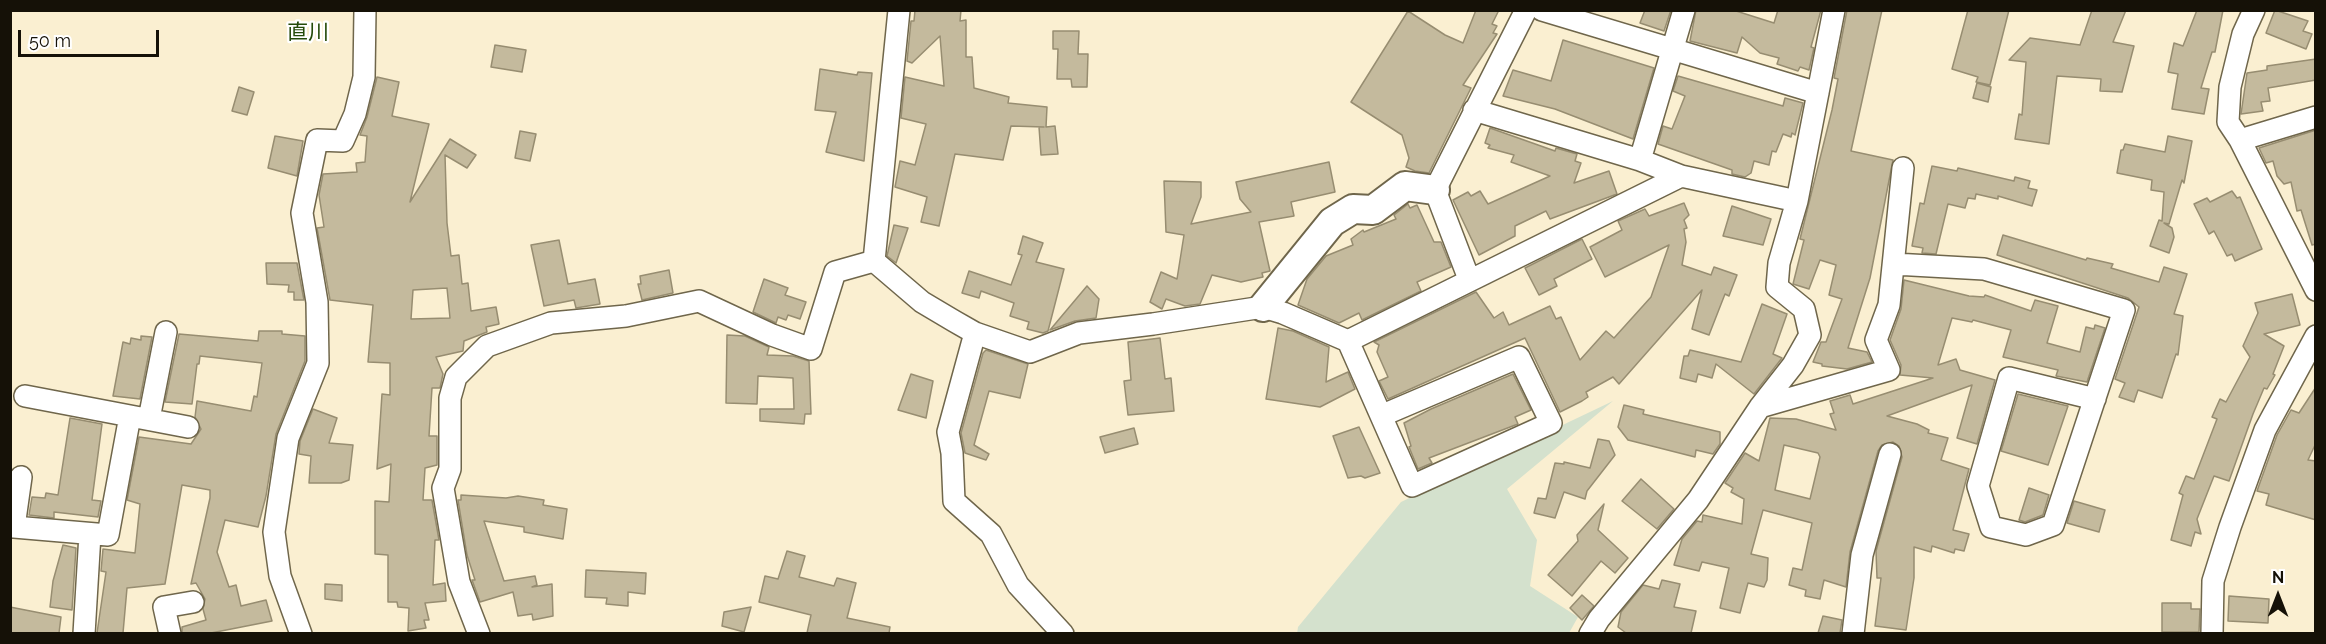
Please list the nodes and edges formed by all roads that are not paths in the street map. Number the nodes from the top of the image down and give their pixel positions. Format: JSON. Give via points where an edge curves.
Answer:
{"nodes":[{"id":1,"x":365,"y":10,"type":"edge"},
{"id":2,"x":899,"y":10,"type":"edge"},
{"id":3,"x":1526,"y":10,"type":"edge"},
{"id":4,"x":1542,"y":10,"type":"edge"},
{"id":5,"x":1684,"y":10,"type":"edge"},
{"id":6,"x":1834,"y":10,"type":"edge"},
{"id":7,"x":2254,"y":10,"type":"edge"},
{"id":8,"x":1672,"y":50,"type":"junction"},
{"id":9,"x":1818,"y":93,"type":"junction"},
{"id":10,"x":1474,"y":110,"type":"junction"},
{"id":11,"x":2316,"y":117,"type":"edge"},
{"id":12,"x":2240,"y":140,"type":"junction"},
{"id":13,"x":1640,"y":160,"type":"junction"},
{"id":14,"x":1903,"y":168,"type":"dead end"},
{"id":15,"x":1681,"y":176,"type":"junction"},
{"id":16,"x":1435,"y":190,"type":"junction"},
{"id":17,"x":1797,"y":201,"type":"junction"},
{"id":18,"x":874,"y":261,"type":"junction"},
{"id":19,"x":1894,"y":264,"type":"junction"},
{"id":20,"x":1469,"y":279,"type":"junction"},
{"id":21,"x":2316,"y":290,"type":"edge"},
{"id":22,"x":1263,"y":307,"type":"junction"},
{"id":23,"x":166,"y":332,"type":"dead end"},
{"id":24,"x":975,"y":333,"type":"junction"},
{"id":25,"x":2316,"y":336,"type":"edge"},
{"id":26,"x":1348,"y":341,"type":"junction"},
{"id":27,"x":25,"y":396,"type":"dead end"},
{"id":28,"x":2095,"y":399,"type":"junction"},
{"id":29,"x":1760,"y":407,"type":"junction"},
{"id":30,"x":1383,"y":415,"type":"junction"},
{"id":31,"x":139,"y":418,"type":"junction"},
{"id":32,"x":188,"y":427,"type":"dead end"},
{"id":33,"x":1890,"y":454,"type":"dead end"},
{"id":34,"x":21,"y":477,"type":"dead end"},
{"id":35,"x":90,"y":534,"type":"junction"},
{"id":36,"x":193,"y":602,"type":"dead end"},
{"id":37,"x":84,"y":633,"type":"edge"},
{"id":38,"x":170,"y":633,"type":"edge"},
{"id":39,"x":301,"y":633,"type":"edge"},
{"id":40,"x":478,"y":633,"type":"edge"},
{"id":41,"x":1063,"y":633,"type":"edge"},
{"id":42,"x":1590,"y":633,"type":"edge"},
{"id":43,"x":1853,"y":633,"type":"edge"},
{"id":44,"x":2212,"y":633,"type":"edge"}],
"edges":[{"from":1,"to":39,"type":"street","via":[[364,77],[355,114],[343,141],[317,140],[302,213],[317,302],[318,363],[288,438],[274,532],[280,576]]},
{"from":2,"to":18,"type":"street"},
{"from":3,"to":10,"type":"street"},
{"from":4,"to":8,"type":"street"},
{"from":5,"to":8,"type":"street"},
{"from":6,"to":9,"type":"street"},
{"from":7,"to":12,"type":"street","via":[[2243,34],[2230,87],[2229,122]]},
{"from":8,"to":9,"type":"street"},
{"from":8,"to":13,"type":"street"},
{"from":9,"to":17,"type":"street"},
{"from":10,"to":13,"type":"street"},
{"from":10,"to":16,"type":"street"},
{"from":11,"to":12,"type":"street"},
{"from":12,"to":21,"type":"street"},
{"from":13,"to":15,"type":"street"},
{"from":14,"to":19,"type":"street"},
{"from":15,"to":17,"type":"street"},
{"from":15,"to":20,"type":"street"},
{"from":16,"to":20,"type":"street"},
{"from":16,"to":22,"type":"street","via":[[1405,186],[1373,210],[1353,209],[1332,222]]},
{"from":17,"to":29,"type":"street","via":[[1779,263],[1777,287],[1804,309],[1810,335],[1793,365]]},
{"from":18,"to":24,"type":"street","via":[[922,302]]},
{"from":18,"to":40,"type":"street","via":[[835,272],[811,349],[699,301],[626,316],[551,323],[487,346],[456,377],[450,398],[450,469],[443,488],[459,582]]},
{"from":19,"to":28,"type":"street","via":[[1984,269],[2124,310]]},
{"from":19,"to":29,"type":"street","via":[[1888,304],[1876,340],[1888,370]]},
{"from":20,"to":26,"type":"street"},
{"from":22,"to":24,"type":"street","via":[[1079,333],[1030,352]]},
{"from":22,"to":26,"type":"street"},
{"from":23,"to":31,"type":"street"},
{"from":24,"to":41,"type":"street","via":[[948,432],[954,501],[992,534],[1018,585]]},
{"from":25,"to":44,"type":"street","via":[[2265,430],[2229,527],[2213,581]]},
{"from":26,"to":30,"type":"street"},
{"from":27,"to":31,"type":"street"},
{"from":28,"to":28,"type":"street","via":[[2053,525],[2026,535],[1991,527],[1978,486],[2009,378]]},
{"from":29,"to":42,"type":"street","via":[[1698,500]]},
{"from":30,"to":30,"type":"street","via":[[1412,486],[1551,423],[1519,357]]},
{"from":31,"to":32,"type":"street"},
{"from":31,"to":35,"type":"street","via":[[108,535]]},
{"from":33,"to":43,"type":"street","via":[[1862,555]]},
{"from":34,"to":35,"type":"street","via":[[14,527]]},
{"from":35,"to":37,"type":"street"},
{"from":36,"to":38,"type":"street","via":[[164,607]]}]}
